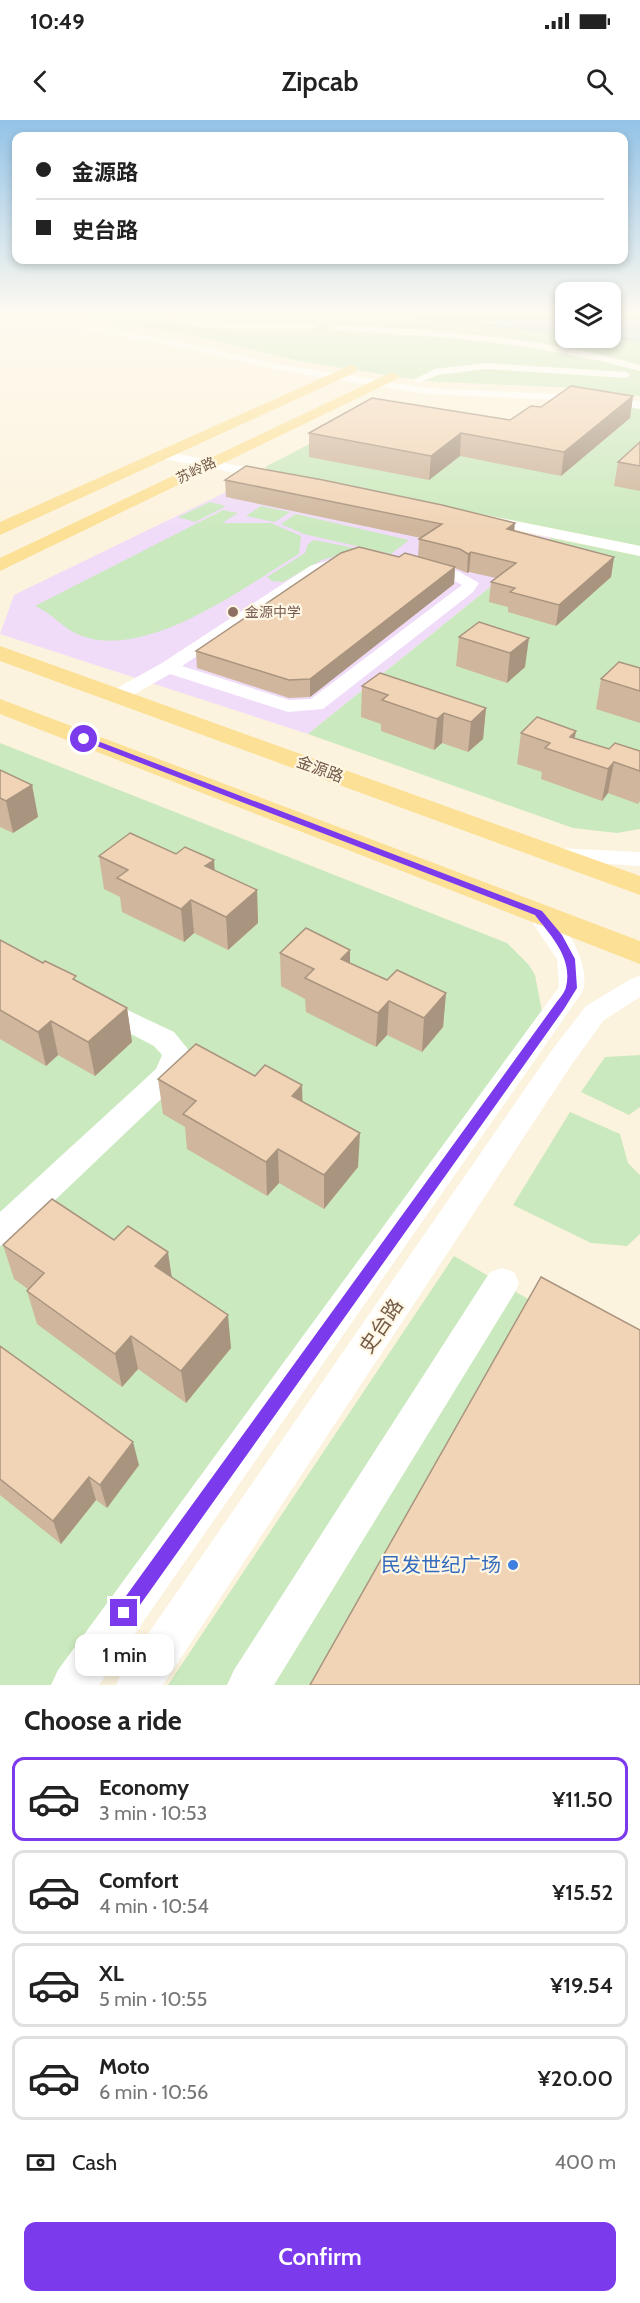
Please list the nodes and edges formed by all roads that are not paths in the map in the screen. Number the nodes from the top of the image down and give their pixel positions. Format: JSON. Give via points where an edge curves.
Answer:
{"nodes":[{"id":1,"x":319,"y":384,"type":"edge"},
{"id":2,"x":375,"y":384,"type":"edge"},
{"id":3,"x":402,"y":384,"type":"edge"},
{"id":4,"x":499,"y":384,"type":"edge"},
{"id":5,"x":640,"y":396,"type":"edge"},
{"id":6,"x":640,"y":405,"type":"edge"},
{"id":7,"x":164,"y":455,"type":"junction"},
{"id":8,"x":208,"y":464,"type":"junction"},
{"id":9,"x":289,"y":480,"type":"edge"},
{"id":10,"x":465,"y":515,"type":"edge"},
{"id":11,"x":0,"y":529,"type":"edge"},
{"id":12,"x":640,"y":551,"type":"edge"},
{"id":13,"x":368,"y":553,"type":"edge"},
{"id":14,"x":410,"y":563,"type":"edge"},
{"id":15,"x":3,"y":564,"type":"edge"},
{"id":16,"x":0,"y":653,"type":"edge"},
{"id":17,"x":168,"y":667,"type":"junction"},
{"id":18,"x":117,"y":696,"type":"junction"},
{"id":19,"x":0,"y":706,"type":"edge"},
{"id":20,"x":556,"y":855,"type":"junction"},
{"id":21,"x":640,"y":858,"type":"edge"},
{"id":22,"x":640,"y":886,"type":"edge"},
{"id":23,"x":538,"y":913,"type":"junction"},
{"id":24,"x":640,"y":953,"type":"edge"},
{"id":25,"x":640,"y":985,"type":"edge"},
{"id":26,"x":79,"y":994,"type":"edge"},
{"id":27,"x":0,"y":1232,"type":"edge"},
{"id":28,"x":502,"y":1283,"type":"dead end"},
{"id":29,"x":73,"y":1685,"type":"edge"},
{"id":30,"x":138,"y":1685,"type":"edge"},
{"id":31,"x":249,"y":1685,"type":"edge"}],
"edges":[{"from":1,"to":7,"type":"main road","name":"苏岭路"},
{"from":2,"to":8,"type":"main road","name":"苏岭路"},
{"from":3,"to":6,"type":"street","via":[[426,391]]},
{"from":4,"to":5,"type":"street"},
{"from":7,"to":8,"type":"street"},
{"from":7,"to":11,"type":"main road","name":"苏岭路"},
{"from":8,"to":9,"type":"street"},
{"from":8,"to":15,"type":"main road","name":"苏岭路"},
{"from":10,"to":12,"type":"street"},
{"from":13,"to":17,"type":"street","via":[[316,569]]},
{"from":14,"to":17,"type":"street","via":[[471,583],[316,705],[288,706]]},
{"from":16,"to":18,"type":"main road","name":"金源路"},
{"from":17,"to":18,"type":"street"},
{"from":18,"to":20,"type":"main road","name":"金源路"},
{"from":19,"to":23,"type":"main road"},
{"from":20,"to":21,"type":"street"},
{"from":20,"to":22,"type":"main road","name":"金源路"},
{"from":23,"to":24,"type":"main road"},
{"from":23,"to":29,"type":"street","via":[[570,959],[572,988]]},
{"from":25,"to":30,"type":"street","name":"史台路","via":[[595,1012],[562,1057]]},
{"from":26,"to":27,"type":"street","via":[[164,1039],[177,1053],[168,1075]]},
{"from":28,"to":31,"type":"street"}]}
